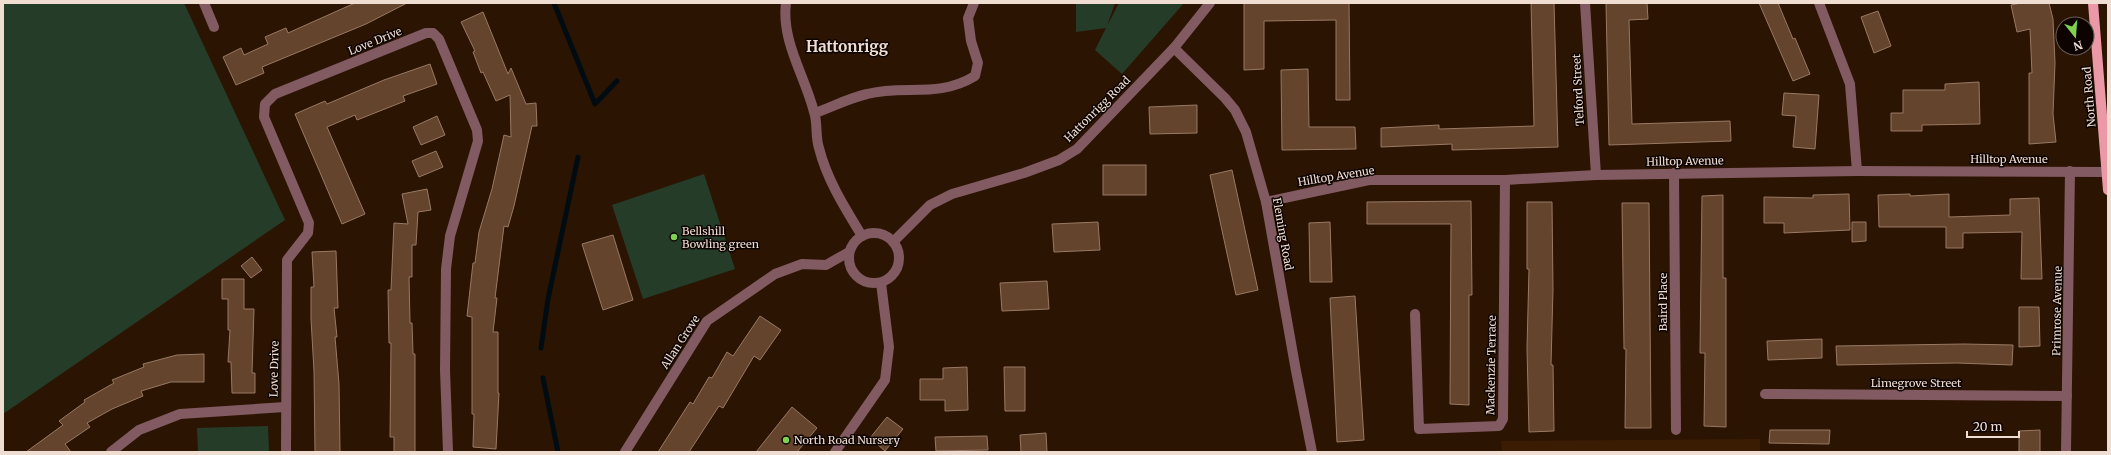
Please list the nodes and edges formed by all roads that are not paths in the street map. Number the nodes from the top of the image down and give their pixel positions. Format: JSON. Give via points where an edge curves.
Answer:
{"nodes":[{"id":1,"x":204,"y":3,"type":"edge"},
{"id":2,"x":786,"y":3,"type":"edge"},
{"id":3,"x":974,"y":3,"type":"edge"},
{"id":4,"x":1210,"y":3,"type":"edge"},
{"id":5,"x":1585,"y":3,"type":"edge"},
{"id":6,"x":1819,"y":3,"type":"edge"},
{"id":7,"x":2093,"y":3,"type":"edge"},
{"id":8,"x":214,"y":27,"type":"dead end"},
{"id":9,"x":1174,"y":48,"type":"junction"},
{"id":10,"x":815,"y":113,"type":"junction"},
{"id":11,"x":1857,"y":171,"type":"junction"},
{"id":12,"x":2070,"y":171,"type":"junction"},
{"id":13,"x":2108,"y":172,"type":"edge"},
{"id":14,"x":1674,"y":173,"type":"junction"},
{"id":15,"x":1596,"y":175,"type":"junction"},
{"id":16,"x":1505,"y":180,"type":"junction"},
{"id":17,"x":2108,"y":190,"type":"edge"},
{"id":18,"x":1266,"y":202,"type":"junction"},
{"id":19,"x":862,"y":236,"type":"junction"},
{"id":20,"x":893,"y":242,"type":"junction"},
{"id":21,"x":849,"y":252,"type":"junction"},
{"id":22,"x":881,"y":283,"type":"junction"},
{"id":23,"x":1415,"y":314,"type":"dead end"},
{"id":24,"x":1765,"y":394,"type":"dead end"},
{"id":25,"x":2067,"y":396,"type":"junction"},
{"id":26,"x":285,"y":407,"type":"junction"},
{"id":27,"x":1676,"y":430,"type":"dead end"},
{"id":28,"x":120,"y":443,"type":"junction"},
{"id":29,"x":111,"y":452,"type":"edge"},
{"id":30,"x":127,"y":452,"type":"edge"},
{"id":31,"x":286,"y":452,"type":"edge"},
{"id":32,"x":448,"y":452,"type":"edge"},
{"id":33,"x":625,"y":452,"type":"edge"},
{"id":34,"x":835,"y":452,"type":"edge"},
{"id":35,"x":1312,"y":452,"type":"edge"},
{"id":36,"x":2066,"y":452,"type":"edge"}],
"edges":[{"from":1,"to":8,"type":"street"},
{"from":2,"to":10,"type":"street","via":[[784,17],[788,35]]},
{"from":3,"to":10,"type":"street","via":[[968,18],[971,41],[978,62],[975,76],[963,84],[929,91],[894,90],[867,94]]},
{"from":4,"to":9,"type":"street","name":"Hattonrigg Road"},
{"from":5,"to":15,"type":"street","name":"Telford Street"},
{"from":6,"to":11,"type":"street","via":[[1850,84]]},
{"from":7,"to":13,"type":"main road","name":"North Road"},
{"from":9,"to":18,"type":"street","name":"Fleming Road","via":[[1235,110],[1246,132]]},
{"from":9,"to":20,"type":"street","name":"Hattonrigg Road","via":[[1077,148],[1059,160],[952,194],[930,205]]},
{"from":10,"to":19,"type":"street","via":[[815,135],[819,150],[837,194]]},
{"from":11,"to":12,"type":"street","name":"Hilltop Avenue"},
{"from":11,"to":14,"type":"street","name":"Hilltop Avenue"},
{"from":12,"to":13,"type":"street","name":"Hilltop Avenue"},
{"from":12,"to":25,"type":"street","name":"Primrose Avenue"},
{"from":13,"to":17,"type":"main road","name":"North Road"},
{"from":14,"to":15,"type":"street","name":"Hilltop Avenue"},
{"from":14,"to":27,"type":"street","name":"Baird Place"},
{"from":15,"to":16,"type":"street","name":"Hilltop Avenue"},
{"from":16,"to":18,"type":"street","name":"Hilltop Avenue","via":[[1369,180]]},
{"from":16,"to":23,"type":"street","name":"Mackenzie Terrace","via":[[1503,419],[1499,426],[1419,429]]},
{"from":18,"to":35,"type":"street","name":"Fleming Road"},
{"from":19,"to":20,"type":"street","via":[[874,233],[883,235]]},
{"from":19,"to":21,"type":"street"},
{"from":20,"to":22,"type":"street","via":[[897,249],[899,264],[889,279]]},
{"from":21,"to":22,"type":"street","via":[[849,263],[859,279],[867,283]]},
{"from":21,"to":33,"type":"street","name":"Allan Grove","via":[[826,265],[802,264],[775,274],[707,321]]},
{"from":22,"to":34,"type":"street","via":[[889,348],[885,380]]},
{"from":24,"to":25,"type":"street","name":"Limegrove Street"},
{"from":25,"to":36,"type":"street","name":"Primrose Avenue"},
{"from":26,"to":28,"type":"street","via":[[180,414],[139,430]]},
{"from":26,"to":31,"type":"street","name":"Love Drive"},
{"from":26,"to":32,"type":"street","name":"Love Drive","via":[[287,260],[308,233],[309,223],[264,117],[265,104],[275,94],[426,33],[433,33],[439,39],[477,130],[478,141],[450,236],[446,269],[445,370]]},
{"from":28,"to":29,"type":"street"},
{"from":28,"to":30,"type":"street"}]}
